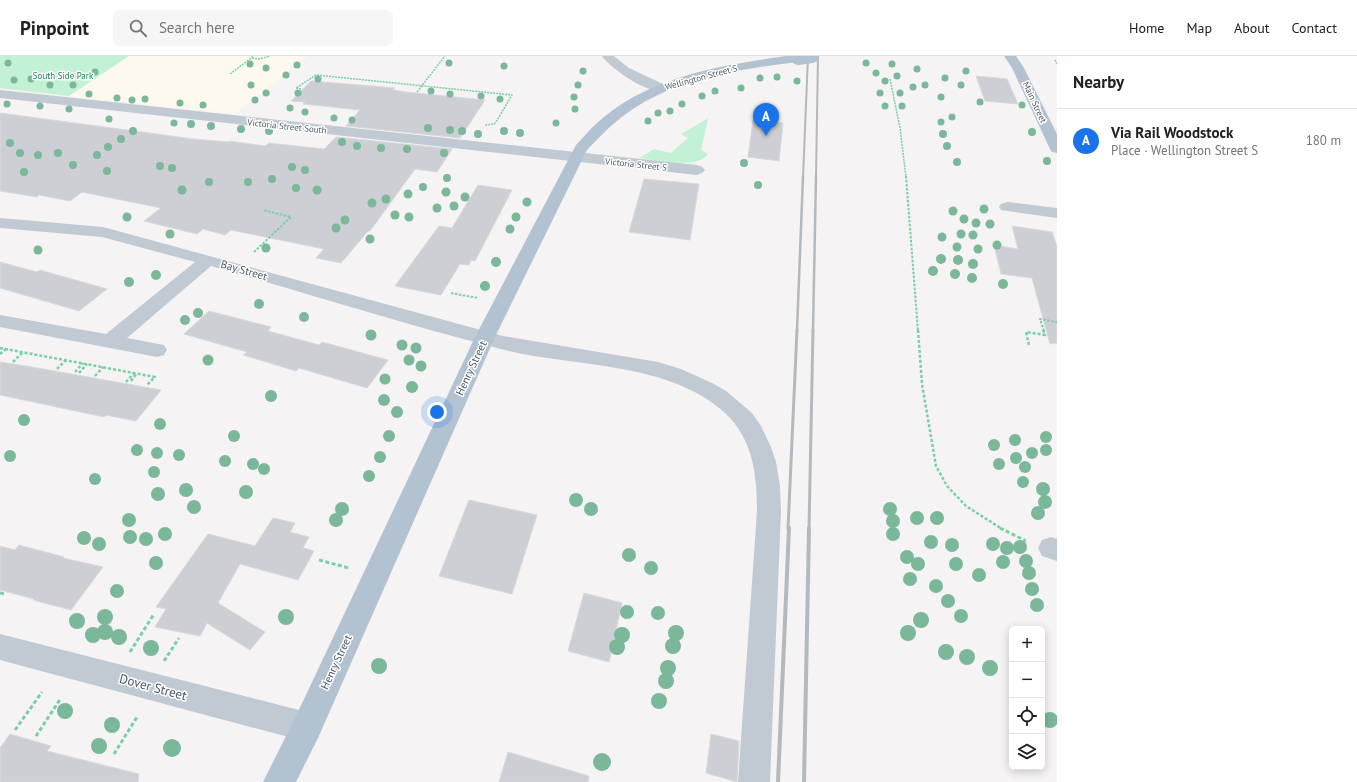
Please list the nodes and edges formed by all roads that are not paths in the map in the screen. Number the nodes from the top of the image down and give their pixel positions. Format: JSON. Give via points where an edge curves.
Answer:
{"nodes":[{"id":1,"x":608,"y":56,"type":"edge"},
{"id":2,"x":812,"y":56,"type":"edge"},
{"id":3,"x":1010,"y":56,"type":"edge"},
{"id":4,"x":660,"y":88,"type":"junction"},
{"id":5,"x":0,"y":94,"type":"edge"},
{"id":6,"x":1052,"y":131,"type":"edge"},
{"id":7,"x":1057,"y":149,"type":"edge"},
{"id":8,"x":575,"y":158,"type":"junction"},
{"id":9,"x":697,"y":170,"type":"dead end"},
{"id":10,"x":1007,"y":206,"type":"dead end"},
{"id":11,"x":1057,"y":213,"type":"edge"},
{"id":12,"x":0,"y":223,"type":"edge"},
{"id":13,"x":208,"y":260,"type":"junction"},
{"id":14,"x":0,"y":321,"type":"edge"},
{"id":15,"x":485,"y":338,"type":"junction"},
{"id":16,"x":110,"y":341,"type":"junction"},
{"id":17,"x":156,"y":350,"type":"dead end"},
{"id":18,"x":0,"y":647,"type":"edge"},
{"id":19,"x":306,"y":727,"type":"junction"},
{"id":20,"x":280,"y":782,"type":"edge"},
{"id":21,"x":754,"y":782,"type":"edge"}],
"edges":[{"from":1,"to":4,"type":"street","via":[[626,72]]},
{"from":2,"to":4,"type":"main road","name":"Wellington Street S","bridge":true,"via":[[740,66]]},
{"from":3,"to":6,"type":"main road","name":"Main Street"},
{"from":4,"to":8,"type":"main road","name":"Henry Street","via":[[625,107],[606,121],[588,139]]},
{"from":5,"to":8,"type":"street","name":"Victoria Street South"},
{"from":6,"to":7,"type":"main road","name":"Main Street"},
{"from":8,"to":9,"type":"street","name":"Victoria Street S"},
{"from":8,"to":15,"type":"main road","name":"Henry Street"},
{"from":10,"to":11,"type":"street"},
{"from":12,"to":13,"type":"street","name":"Bay Street","via":[[103,232]]},
{"from":13,"to":15,"type":"street","name":"Bay Street"},
{"from":13,"to":16,"type":"street"},
{"from":14,"to":16,"type":"street"},
{"from":15,"to":19,"type":"main road","name":"Henry Street"},
{"from":15,"to":21,"type":"street","name":"Bay Street","via":[[658,369],[680,376],[720,398],[749,424],[760,445],[766,469],[769,510]]},
{"from":16,"to":17,"type":"street"},
{"from":18,"to":19,"type":"street","name":"Dover Street"},
{"from":19,"to":20,"type":"main road","name":"Henry Street"}]}
